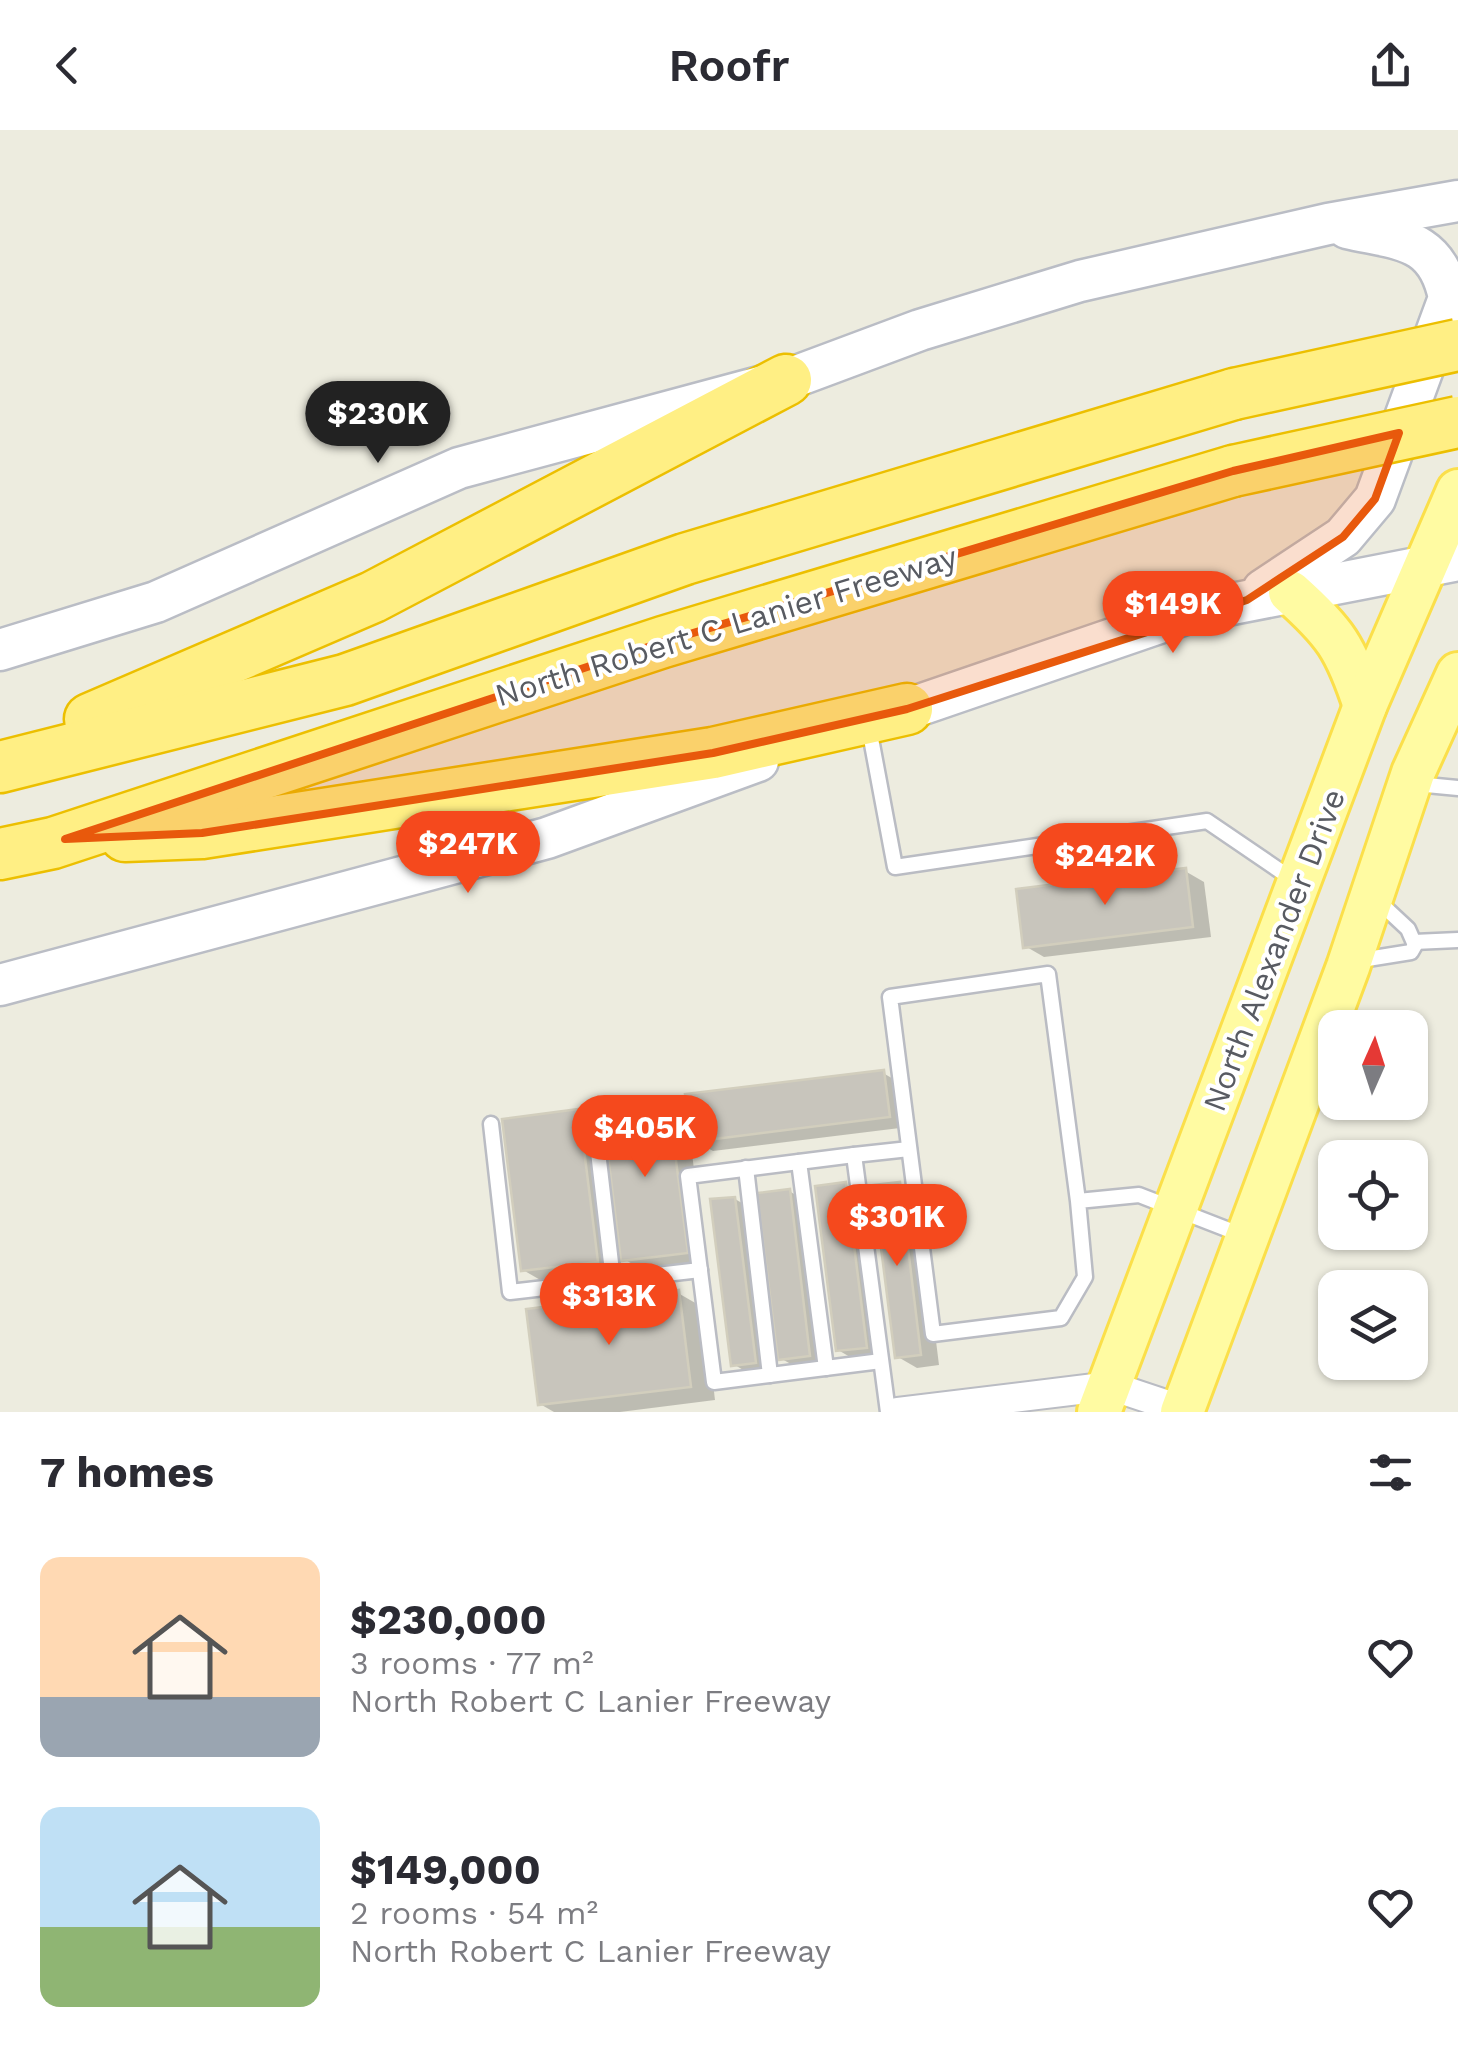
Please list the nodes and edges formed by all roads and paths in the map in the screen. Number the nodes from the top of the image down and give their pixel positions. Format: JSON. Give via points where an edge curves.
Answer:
{"nodes":[{"id":1,"x":1458,"y":201,"type":"edge"},
{"id":2,"x":1328,"y":224,"type":"junction"},
{"id":3,"x":1458,"y":345,"type":"edge"},
{"id":4,"x":786,"y":380,"type":"junction"},
{"id":5,"x":1458,"y":422,"type":"edge"},
{"id":6,"x":1458,"y":491,"type":"edge"},
{"id":7,"x":1443,"y":562,"type":"edge"},
{"id":8,"x":1290,"y":592,"type":"junction"},
{"id":9,"x":1247,"y":600,"type":"junction"},
{"id":10,"x":0,"y":650,"type":"edge"},
{"id":11,"x":1458,"y":674,"type":"edge"},
{"id":12,"x":1365,"y":706,"type":"junction"},
{"id":13,"x":887,"y":716,"type":"junction"},
{"id":14,"x":0,"y":758,"type":"edge"},
{"id":15,"x":0,"y":767,"type":"edge"},
{"id":16,"x":1410,"y":784,"type":"junction"},
{"id":17,"x":1458,"y":788,"type":"edge"},
{"id":18,"x":65,"y":838,"type":"junction"},
{"id":19,"x":0,"y":854,"type":"edge"},
{"id":20,"x":1298,"y":883,"type":"junction"},
{"id":21,"x":1372,"y":896,"type":"junction"},
{"id":22,"x":1458,"y":940,"type":"edge"},
{"id":23,"x":1414,"y":942,"type":"junction"},
{"id":24,"x":1350,"y":962,"type":"junction"},
{"id":25,"x":0,"y":985,"type":"edge"},
{"id":26,"x":593,"y":1109,"type":"dead end"},
{"id":27,"x":491,"y":1124,"type":"dead end"},
{"id":28,"x":910,"y":1148,"type":"junction"},
{"id":29,"x":854,"y":1156,"type":"junction"},
{"id":30,"x":799,"y":1162,"type":"junction"},
{"id":31,"x":746,"y":1168,"type":"junction"},
{"id":32,"x":1078,"y":1201,"type":"junction"},
{"id":33,"x":1177,"y":1208,"type":"junction"},
{"id":34,"x":1248,"y":1238,"type":"junction"},
{"id":35,"x":700,"y":1270,"type":"junction"},
{"id":36,"x":612,"y":1280,"type":"junction"},
{"id":37,"x":881,"y":1361,"type":"junction"},
{"id":38,"x":826,"y":1368,"type":"junction"},
{"id":39,"x":770,"y":1375,"type":"junction"},
{"id":40,"x":1105,"y":1399,"type":"edge"},
{"id":41,"x":984,"y":1407,"type":"edge"},
{"id":42,"x":940,"y":1410,"type":"edge"},
{"id":43,"x":1184,"y":1411,"type":"edge"},
{"id":44,"x":888,"y":1412,"type":"edge"},
{"id":45,"x":898,"y":1412,"type":"edge"}],
"edges":[{"from":1,"to":2,"type":"main road"},
{"from":2,"to":4,"type":"main road","via":[[1080,281]]},
{"from":2,"to":9,"type":"main road","via":[[1412,242],[1432,256],[1449,298],[1375,499],[1344,537]]},
{"from":3,"to":15,"type":"highway","name":"North Robert C Lanier Freeway","bridge":true,"via":[[1234,394],[685,559],[345,680]]},
{"from":4,"to":10,"type":"main road","via":[[459,468],[156,602]]},
{"from":4,"to":14,"type":"highway","via":[[373,597]]},
{"from":5,"to":18,"type":"highway","name":"North Robert C Lanier Freeway","bridge":true,"via":[[1233,471],[663,642]]},
{"from":6,"to":7,"type":"main road","name":"North Alexander Drive"},
{"from":7,"to":8,"type":"main road"},
{"from":7,"to":12,"type":"main road","name":"North Alexander Drive"},
{"from":8,"to":9,"type":"main road"},
{"from":8,"to":12,"type":"main road","via":[[1347,652]]},
{"from":9,"to":13,"type":"main road","via":[[1191,612]]},
{"from":11,"to":16,"type":"main road"},
{"from":12,"to":20,"type":"main road","name":"North Alexander Drive"},
{"from":13,"to":18,"type":"highway","via":[[713,752],[202,833]]},
{"from":13,"to":20,"type":"lane","via":[[894,867],[1207,821]]},
{"from":13,"to":25,"type":"main road","via":[[547,838]]},
{"from":16,"to":17,"type":"lane"},
{"from":16,"to":21,"type":"main road"},
{"from":18,"to":19,"type":"highway","name":"North Robert C Lanier Freeway"},
{"from":20,"to":33,"type":"main road","name":"North Alexander Drive"},
{"from":21,"to":23,"type":"lane"},
{"from":21,"to":24,"type":"main road"},
{"from":22,"to":23,"type":"lane"},
{"from":23,"to":24,"type":"lane","via":[[1410,952]]},
{"from":24,"to":34,"type":"main road"},
{"from":26,"to":36,"type":"lane"},
{"from":27,"to":36,"type":"lane","via":[[510,1292]]},
{"from":28,"to":29,"type":"lane"},
{"from":28,"to":32,"type":"lane","via":[[933,1334],[1061,1318],[1084,1277]]},
{"from":28,"to":32,"type":"lane","via":[[890,997],[1048,974]]},
{"from":29,"to":30,"type":"lane"},
{"from":29,"to":37,"type":"lane"},
{"from":30,"to":31,"type":"lane"},
{"from":30,"to":38,"type":"lane"},
{"from":31,"to":35,"type":"lane","via":[[688,1176]]},
{"from":31,"to":39,"type":"lane"},
{"from":32,"to":33,"type":"lane","via":[[1139,1195]]},
{"from":33,"to":34,"type":"lane"},
{"from":33,"to":40,"type":"main road","name":"North Alexander Drive"},
{"from":34,"to":43,"type":"main road"},
{"from":35,"to":36,"type":"lane"},
{"from":35,"to":39,"type":"lane","via":[[714,1382]]},
{"from":37,"to":38,"type":"lane"},
{"from":37,"to":44,"type":"lane"},
{"from":38,"to":39,"type":"lane"},
{"from":40,"to":41,"type":"street"},
{"from":40,"to":43,"type":"street"},
{"from":41,"to":42,"type":"street"},
{"from":42,"to":45,"type":"street"}]}
